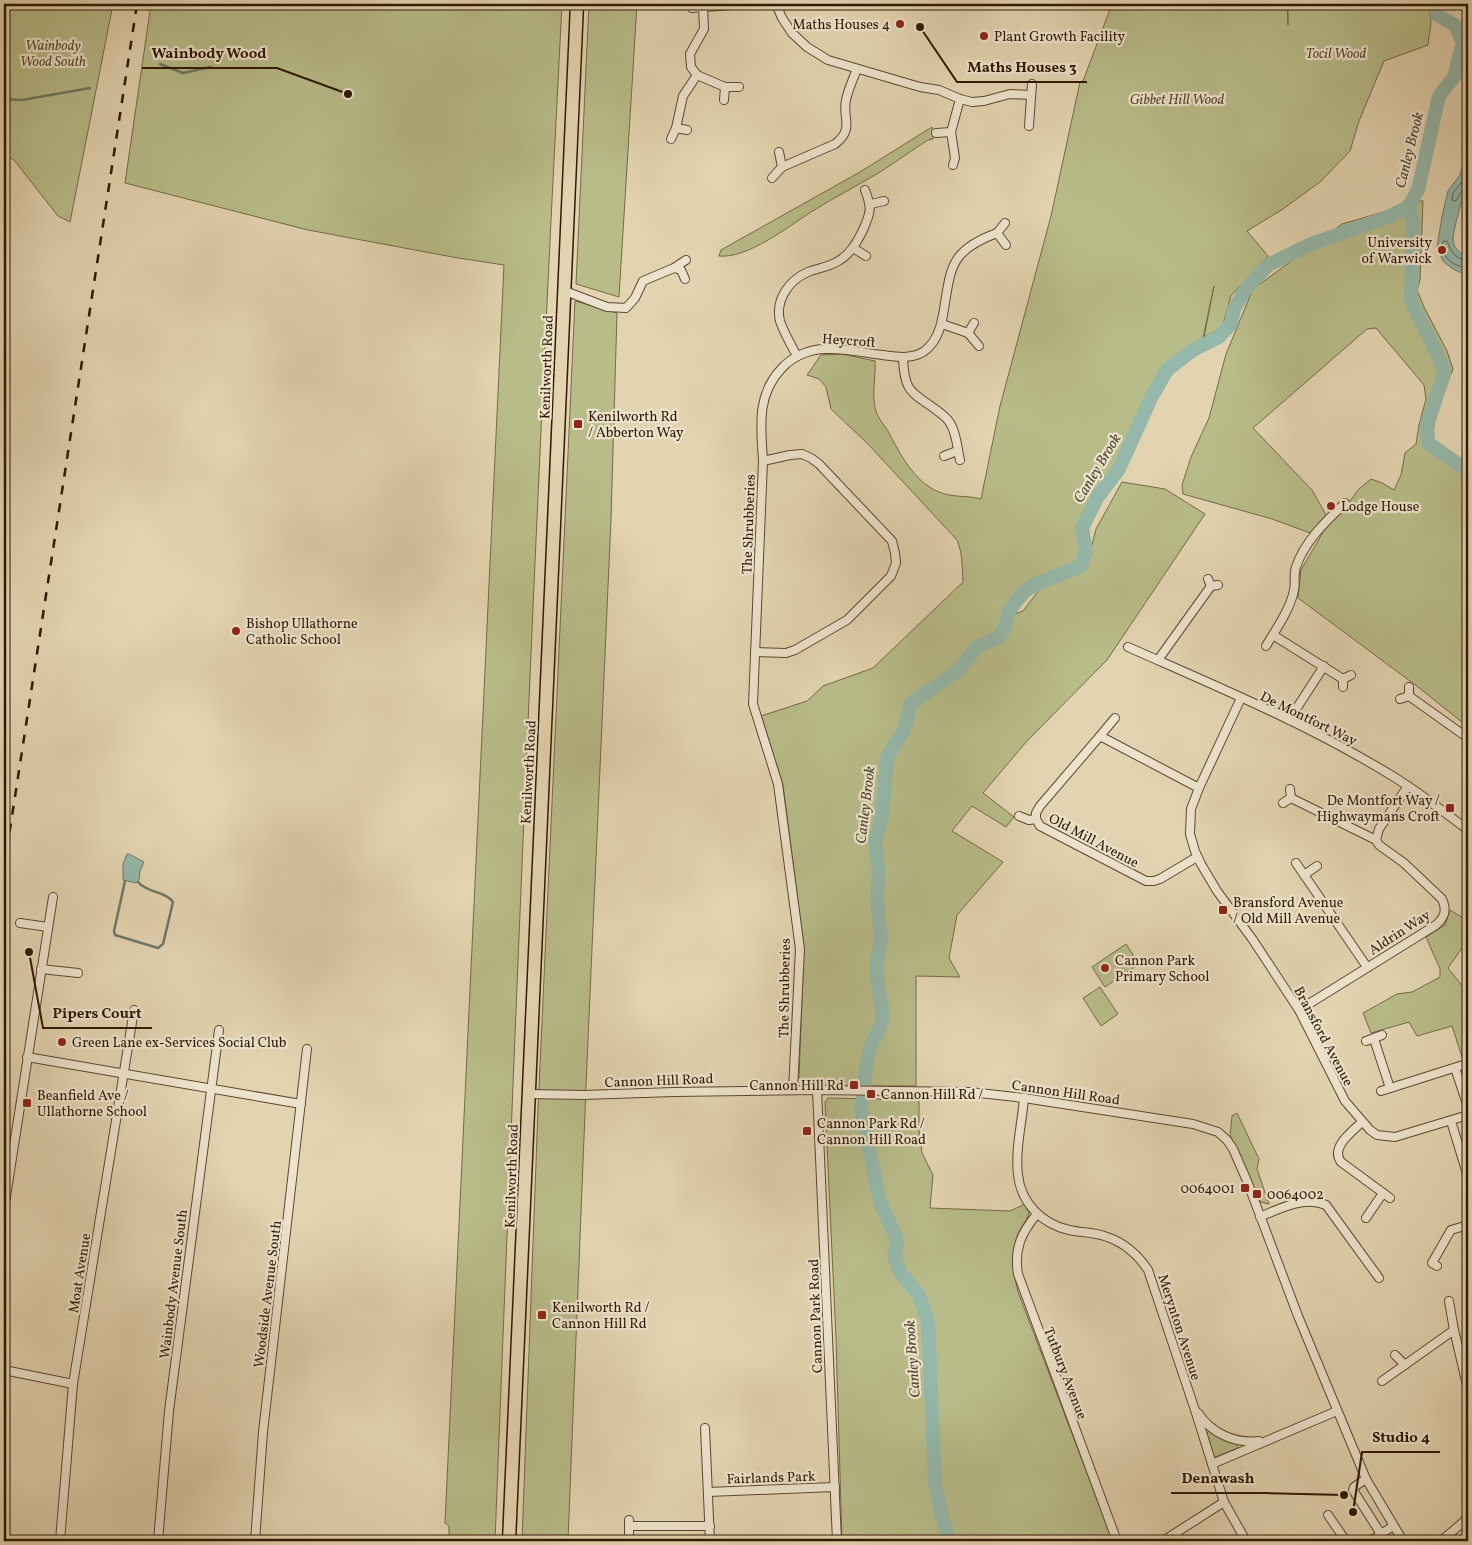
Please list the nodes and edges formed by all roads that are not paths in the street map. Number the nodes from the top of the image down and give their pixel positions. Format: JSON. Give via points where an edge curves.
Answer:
{"nodes":[{"id":1,"x":577,"y":4,"type":"edge"},
{"id":2,"x":744,"y":4,"type":"edge"},
{"id":3,"x":776,"y":4,"type":"edge"},
{"id":4,"x":703,"y":7,"type":"junction"},
{"id":5,"x":692,"y":8,"type":"dead end"},
{"id":6,"x":857,"y":69,"type":"junction"},
{"id":7,"x":697,"y":75,"type":"junction"},
{"id":8,"x":1032,"y":84,"type":"dead end"},
{"id":9,"x":725,"y":87,"type":"junction"},
{"id":10,"x":738,"y":87,"type":"dead end"},
{"id":11,"x":1031,"y":95,"type":"junction"},
{"id":12,"x":724,"y":100,"type":"dead end"},
{"id":13,"x":960,"y":100,"type":"junction"},
{"id":14,"x":1029,"y":126,"type":"dead end"},
{"id":15,"x":676,"y":128,"type":"junction"},
{"id":16,"x":687,"y":130,"type":"dead end"},
{"id":17,"x":951,"y":132,"type":"junction"},
{"id":18,"x":936,"y":133,"type":"dead end"},
{"id":19,"x":672,"y":139,"type":"dead end"},
{"id":20,"x":779,"y":152,"type":"dead end"},
{"id":21,"x":953,"y":165,"type":"dead end"},
{"id":22,"x":782,"y":167,"type":"junction"},
{"id":23,"x":772,"y":178,"type":"dead end"},
{"id":24,"x":866,"y":190,"type":"dead end"},
{"id":25,"x":884,"y":201,"type":"dead end"},
{"id":26,"x":871,"y":204,"type":"junction"},
{"id":27,"x":1005,"y":223,"type":"dead end"},
{"id":28,"x":996,"y":233,"type":"junction"},
{"id":29,"x":1006,"y":245,"type":"dead end"},
{"id":30,"x":853,"y":248,"type":"junction"},
{"id":31,"x":866,"y":256,"type":"dead end"},
{"id":32,"x":686,"y":260,"type":"dead end"},
{"id":33,"x":674,"y":268,"type":"junction"},
{"id":34,"x":685,"y":279,"type":"dead end"},
{"id":35,"x":564,"y":291,"type":"junction"},
{"id":36,"x":974,"y":323,"type":"dead end"},
{"id":37,"x":942,"y":324,"type":"junction"},
{"id":38,"x":968,"y":333,"type":"junction"},
{"id":39,"x":979,"y":346,"type":"dead end"},
{"id":40,"x":797,"y":356,"type":"junction"},
{"id":41,"x":903,"y":357,"type":"junction"},
{"id":42,"x":957,"y":451,"type":"junction"},
{"id":43,"x":944,"y":456,"type":"dead end"},
{"id":44,"x":960,"y":460,"type":"dead end"},
{"id":45,"x":763,"y":461,"type":"junction"},
{"id":46,"x":1345,"y":503,"type":"dead end"},
{"id":47,"x":1212,"y":584,"type":"dead end"},
{"id":48,"x":1273,"y":635,"type":"junction"},
{"id":49,"x":1266,"y":646,"type":"dead end"},
{"id":50,"x":1128,"y":647,"type":"dead end"},
{"id":51,"x":755,"y":652,"type":"junction"},
{"id":52,"x":1158,"y":660,"type":"junction"},
{"id":53,"x":1324,"y":666,"type":"junction"},
{"id":54,"x":1346,"y":681,"type":"dead end"},
{"id":55,"x":1409,"y":687,"type":"dead end"},
{"id":56,"x":1409,"y":696,"type":"junction"},
{"id":57,"x":1240,"y":698,"type":"junction"},
{"id":58,"x":1400,"y":699,"type":"dead end"},
{"id":59,"x":1115,"y":718,"type":"dead end"},
{"id":60,"x":1289,"y":720,"type":"junction"},
{"id":61,"x":1100,"y":736,"type":"junction"},
{"id":62,"x":1468,"y":738,"type":"edge"},
{"id":63,"x":1408,"y":786,"type":"junction"},
{"id":64,"x":1199,"y":788,"type":"junction"},
{"id":65,"x":1290,"y":789,"type":"dead end"},
{"id":66,"x":1291,"y":798,"type":"junction"},
{"id":67,"x":1283,"y":803,"type":"dead end"},
{"id":68,"x":1019,"y":816,"type":"dead end"},
{"id":69,"x":1036,"y":819,"type":"junction"},
{"id":70,"x":1468,"y":830,"type":"edge"},
{"id":71,"x":1376,"y":840,"type":"junction"},
{"id":72,"x":1197,"y":857,"type":"junction"},
{"id":73,"x":1296,"y":863,"type":"dead end"},
{"id":74,"x":1317,"y":866,"type":"dead end"},
{"id":75,"x":1304,"y":875,"type":"junction"},
{"id":76,"x":52,"y":898,"type":"dead end"},
{"id":77,"x":20,"y":923,"type":"dead end"},
{"id":78,"x":48,"y":927,"type":"junction"},
{"id":79,"x":1367,"y":967,"type":"junction"},
{"id":80,"x":42,"y":969,"type":"junction"},
{"id":81,"x":78,"y":973,"type":"dead end"},
{"id":82,"x":134,"y":1010,"type":"dead end"},
{"id":83,"x":1299,"y":1010,"type":"junction"},
{"id":84,"x":219,"y":1030,"type":"dead end"},
{"id":85,"x":1382,"y":1035,"type":"dead end"},
{"id":86,"x":1374,"y":1039,"type":"junction"},
{"id":87,"x":1366,"y":1041,"type":"dead end"},
{"id":88,"x":307,"y":1049,"type":"dead end"},
{"id":89,"x":27,"y":1057,"type":"junction"},
{"id":90,"x":1463,"y":1065,"type":"dead end"},
{"id":91,"x":1455,"y":1068,"type":"junction"},
{"id":92,"x":123,"y":1074,"type":"junction"},
{"id":93,"x":211,"y":1088,"type":"junction"},
{"id":94,"x":1390,"y":1088,"type":"junction"},
{"id":95,"x":793,"y":1090,"type":"junction"},
{"id":96,"x":817,"y":1090,"type":"junction"},
{"id":97,"x":1380,"y":1091,"type":"dead end"},
{"id":98,"x":529,"y":1094,"type":"junction"},
{"id":99,"x":1024,"y":1098,"type":"junction"},
{"id":100,"x":301,"y":1104,"type":"junction"},
{"id":101,"x":1468,"y":1107,"type":"edge"},
{"id":102,"x":1468,"y":1115,"type":"edge"},
{"id":103,"x":1451,"y":1121,"type":"junction"},
{"id":104,"x":1362,"y":1122,"type":"junction"},
{"id":105,"x":1468,"y":1177,"type":"edge"},
{"id":106,"x":1382,"y":1193,"type":"junction"},
{"id":107,"x":1390,"y":1198,"type":"dead end"},
{"id":108,"x":4,"y":1209,"type":"edge"},
{"id":109,"x":1037,"y":1214,"type":"junction"},
{"id":110,"x":1260,"y":1216,"type":"junction"},
{"id":111,"x":1366,"y":1218,"type":"dead end"},
{"id":112,"x":1468,"y":1225,"type":"edge"},
{"id":113,"x":1437,"y":1266,"type":"dead end"},
{"id":114,"x":1379,"y":1278,"type":"dead end"},
{"id":115,"x":1448,"y":1300,"type":"dead end"},
{"id":116,"x":1454,"y":1330,"type":"junction"},
{"id":117,"x":1395,"y":1355,"type":"dead end"},
{"id":118,"x":1405,"y":1365,"type":"junction"},
{"id":119,"x":4,"y":1370,"type":"edge"},
{"id":120,"x":1382,"y":1381,"type":"dead end"},
{"id":121,"x":74,"y":1384,"type":"junction"},
{"id":122,"x":1468,"y":1389,"type":"edge"},
{"id":123,"x":1195,"y":1410,"type":"junction"},
{"id":124,"x":1338,"y":1411,"type":"junction"},
{"id":125,"x":705,"y":1428,"type":"dead end"},
{"id":126,"x":1273,"y":1438,"type":"junction"},
{"id":127,"x":1212,"y":1464,"type":"junction"},
{"id":128,"x":1366,"y":1479,"type":"junction"},
{"id":129,"x":835,"y":1487,"type":"junction"},
{"id":130,"x":708,"y":1492,"type":"junction"},
{"id":131,"x":1224,"y":1502,"type":"junction"},
{"id":132,"x":1328,"y":1515,"type":"dead end"},
{"id":133,"x":1468,"y":1518,"type":"edge"},
{"id":134,"x":629,"y":1526,"type":"dead end"},
{"id":135,"x":710,"y":1526,"type":"junction"},
{"id":136,"x":1394,"y":1526,"type":"junction"},
{"id":137,"x":1380,"y":1534,"type":"junction"},
{"id":138,"x":60,"y":1541,"type":"edge"},
{"id":139,"x":158,"y":1541,"type":"edge"},
{"id":140,"x":254,"y":1541,"type":"edge"},
{"id":141,"x":510,"y":1541,"type":"edge"},
{"id":142,"x":710,"y":1541,"type":"edge"},
{"id":143,"x":837,"y":1541,"type":"edge"},
{"id":144,"x":1117,"y":1541,"type":"edge"},
{"id":145,"x":1163,"y":1541,"type":"edge"},
{"id":146,"x":1246,"y":1541,"type":"edge"},
{"id":147,"x":1346,"y":1541,"type":"edge"},
{"id":148,"x":1371,"y":1541,"type":"edge"},
{"id":149,"x":1403,"y":1541,"type":"edge"},
{"id":150,"x":1441,"y":1541,"type":"edge"}],
"edges":[{"from":1,"to":35,"type":"main road","name":"Kenilworth Road"},
{"from":2,"to":4,"type":"street"},
{"from":3,"to":6,"type":"street","via":[[786,26],[806,47],[828,60]]},
{"from":4,"to":5,"type":"street"},
{"from":4,"to":7,"type":"street","via":[[704,29],[690,58],[691,67]]},
{"from":6,"to":13,"type":"street","via":[[940,90]]},
{"from":6,"to":22,"type":"street","via":[[846,100],[848,126],[842,138]]},
{"from":7,"to":9,"type":"street"},
{"from":7,"to":15,"type":"street","via":[[683,96]]},
{"from":8,"to":11,"type":"street"},
{"from":9,"to":10,"type":"street"},
{"from":9,"to":12,"type":"street"},
{"from":11,"to":13,"type":"street","via":[[1010,94],[978,102]]},
{"from":11,"to":14,"type":"street"},
{"from":13,"to":17,"type":"street"},
{"from":15,"to":16,"type":"street"},
{"from":15,"to":19,"type":"street"},
{"from":17,"to":18,"type":"street"},
{"from":17,"to":21,"type":"street"},
{"from":20,"to":22,"type":"street"},
{"from":22,"to":23,"type":"street"},
{"from":24,"to":26,"type":"street"},
{"from":25,"to":26,"type":"street"},
{"from":26,"to":30,"type":"street","via":[[868,218]]},
{"from":27,"to":28,"type":"street","name":"Heycroft"},
{"from":28,"to":29,"type":"street"},
{"from":28,"to":37,"type":"street","name":"Heycroft","via":[[970,244],[955,263]]},
{"from":30,"to":31,"type":"street"},
{"from":30,"to":40,"type":"street","via":[[840,260],[790,283],[783,294],[779,306],[780,321]]},
{"from":32,"to":33,"type":"street"},
{"from":33,"to":34,"type":"street","via":[[681,270]]},
{"from":33,"to":35,"type":"street","via":[[643,281],[626,308],[607,307]]},
{"from":35,"to":98,"type":"main road","name":"Kenilworth Road"},
{"from":36,"to":38,"type":"street"},
{"from":37,"to":38,"type":"street"},
{"from":37,"to":41,"type":"street","name":"Heycroft","via":[[927,350]]},
{"from":38,"to":39,"type":"street"},
{"from":40,"to":41,"type":"street","name":"Heycroft","via":[[825,349]]},
{"from":40,"to":45,"type":"street","name":"Heycroft","via":[[775,375],[764,398],[761,426]]},
{"from":41,"to":42,"type":"street","via":[[908,386],[914,395],[950,422]]},
{"from":42,"to":43,"type":"street"},
{"from":42,"to":44,"type":"street"},
{"from":45,"to":51,"type":"street","name":"The Shrubberies"},
{"from":45,"to":51,"type":"street","name":"The Shrubberies","via":[[802,454],[819,464],[892,541],[896,563],[891,576],[847,620],[786,653]]},
{"from":46,"to":48,"type":"street","via":[[1305,542],[1295,569],[1291,601]]},
{"from":47,"to":52,"type":"street"},
{"from":48,"to":49,"type":"street"},
{"from":48,"to":53,"type":"street"},
{"from":50,"to":52,"type":"street","name":"De Montfort Way"},
{"from":51,"to":95,"type":"street","name":"The Shrubberies","via":[[753,704],[779,790],[800,949]]},
{"from":52,"to":57,"type":"street","name":"De Montfort Way"},
{"from":53,"to":54,"type":"street"},
{"from":53,"to":60,"type":"street"},
{"from":55,"to":56,"type":"street"},
{"from":56,"to":58,"type":"street"},
{"from":56,"to":62,"type":"street"},
{"from":57,"to":60,"type":"street","name":"De Montfort Way"},
{"from":57,"to":64,"type":"street","name":"Bransford Avenue"},
{"from":59,"to":61,"type":"street","name":"Old Mill Avenue"},
{"from":60,"to":63,"type":"street","name":"De Montfort Way"},
{"from":61,"to":64,"type":"street"},
{"from":61,"to":69,"type":"street","name":"Old Mill Avenue","via":[[1040,806]]},
{"from":63,"to":70,"type":"street","name":"De Montfort Way"},
{"from":63,"to":71,"type":"street"},
{"from":64,"to":72,"type":"street","name":"Bransford Avenue","via":[[1190,822],[1191,840]]},
{"from":65,"to":66,"type":"street"},
{"from":66,"to":67,"type":"street"},
{"from":66,"to":71,"type":"street","name":"Aldrin Way"},
{"from":68,"to":69,"type":"street","name":"Old Mill Avenue"},
{"from":69,"to":72,"type":"street","name":"Old Mill Avenue","via":[[1040,826],[1146,881],[1160,879]]},
{"from":71,"to":79,"type":"street","name":"Aldrin Way","via":[[1442,899],[1445,912],[1436,925]]},
{"from":72,"to":83,"type":"street","name":"Bransford Avenue"},
{"from":73,"to":75,"type":"street"},
{"from":74,"to":75,"type":"street"},
{"from":75,"to":79,"type":"street"},
{"from":76,"to":78,"type":"street"},
{"from":77,"to":78,"type":"street"},
{"from":78,"to":80,"type":"street"},
{"from":79,"to":83,"type":"street","name":"Aldrin Way"},
{"from":80,"to":81,"type":"street"},
{"from":80,"to":89,"type":"street"},
{"from":82,"to":92,"type":"street","name":"Moat Avenue"},
{"from":83,"to":104,"type":"street","name":"Bransford Avenue","via":[[1342,1096]]},
{"from":84,"to":93,"type":"street","name":"Wainbody Avenue South"},
{"from":85,"to":86,"type":"street"},
{"from":86,"to":87,"type":"street"},
{"from":86,"to":94,"type":"street"},
{"from":88,"to":100,"type":"street","name":"Woodside Avenue South"},
{"from":89,"to":92,"type":"street"},
{"from":89,"to":108,"type":"street"},
{"from":90,"to":91,"type":"street"},
{"from":91,"to":94,"type":"street"},
{"from":91,"to":101,"type":"street"},
{"from":92,"to":93,"type":"street"},
{"from":92,"to":121,"type":"street","name":"Moat Avenue"},
{"from":93,"to":100,"type":"street"},
{"from":93,"to":139,"type":"street","name":"Wainbody Avenue South","via":[[169,1411]]},
{"from":94,"to":97,"type":"street"},
{"from":95,"to":96,"type":"street","name":"Cannon Hill Road"},
{"from":95,"to":98,"type":"street","name":"Cannon Hill Road"},
{"from":96,"to":99,"type":"street","name":"Cannon Hill Road","via":[[970,1092]]},
{"from":96,"to":129,"type":"street","name":"Cannon Park Road"},
{"from":98,"to":141,"type":"main road","name":"Kenilworth Road"},
{"from":99,"to":109,"type":"street","name":"Merynton Avenue","via":[[1018,1174],[1023,1194]]},
{"from":99,"to":110,"type":"street","name":"Cannon Hill Road","via":[[1211,1129],[1223,1136],[1233,1149]]},
{"from":100,"to":140,"type":"street","name":"Woodside Avenue South","via":[[263,1432]]},
{"from":102,"to":103,"type":"street","name":"Bransford Avenue"},
{"from":103,"to":104,"type":"street","name":"Bransford Avenue","via":[[1395,1138],[1377,1135]]},
{"from":103,"to":105,"type":"street"},
{"from":104,"to":106,"type":"street","via":[[1338,1149],[1338,1158]]},
{"from":106,"to":107,"type":"street"},
{"from":106,"to":111,"type":"street"},
{"from":109,"to":123,"type":"street","name":"Merynton Avenue","via":[[1060,1227],[1122,1243],[1144,1265],[1153,1280]]},
{"from":109,"to":144,"type":"street","name":"Tutbury Avenue","via":[[1022,1235],[1017,1258],[1018,1274]]},
{"from":110,"to":114,"type":"street","via":[[1297,1203],[1316,1201],[1326,1205]]},
{"from":110,"to":124,"type":"street","name":"Cannon Hill Road"},
{"from":112,"to":113,"type":"street","via":[[1451,1230],[1432,1263]]},
{"from":115,"to":116,"type":"street"},
{"from":116,"to":118,"type":"street"},
{"from":116,"to":122,"type":"street"},
{"from":117,"to":118,"type":"street"},
{"from":118,"to":120,"type":"street"},
{"from":119,"to":121,"type":"street"},
{"from":121,"to":138,"type":"street","name":"Moat Avenue"},
{"from":123,"to":126,"type":"street","via":[[1210,1426],[1234,1440],[1254,1442]]},
{"from":123,"to":127,"type":"street","name":"Merynton Avenue"},
{"from":124,"to":126,"type":"street"},
{"from":124,"to":128,"type":"street","name":"Cannon Hill Road"},
{"from":125,"to":130,"type":"street","name":"Fairlands Park"},
{"from":126,"to":127,"type":"street"},
{"from":127,"to":131,"type":"street","name":"Merynton Avenue"},
{"from":128,"to":136,"type":"street","name":"Cannon Hill Road"},
{"from":128,"to":137,"type":"street","via":[[1353,1490]]},
{"from":129,"to":130,"type":"street","name":"Fairlands Park"},
{"from":129,"to":143,"type":"street","name":"Cannon Park Road"},
{"from":130,"to":135,"type":"street","name":"Fairlands Park"},
{"from":131,"to":145,"type":"street"},
{"from":131,"to":146,"type":"street","name":"Merynton Avenue"},
{"from":132,"to":147,"type":"street"},
{"from":133,"to":150,"type":"street"},
{"from":134,"to":135,"type":"street"},
{"from":135,"to":142,"type":"street","name":"Fairlands Park"},
{"from":136,"to":137,"type":"street"},
{"from":136,"to":149,"type":"street","name":"Cannon Hill Road"},
{"from":137,"to":148,"type":"street"}]}
